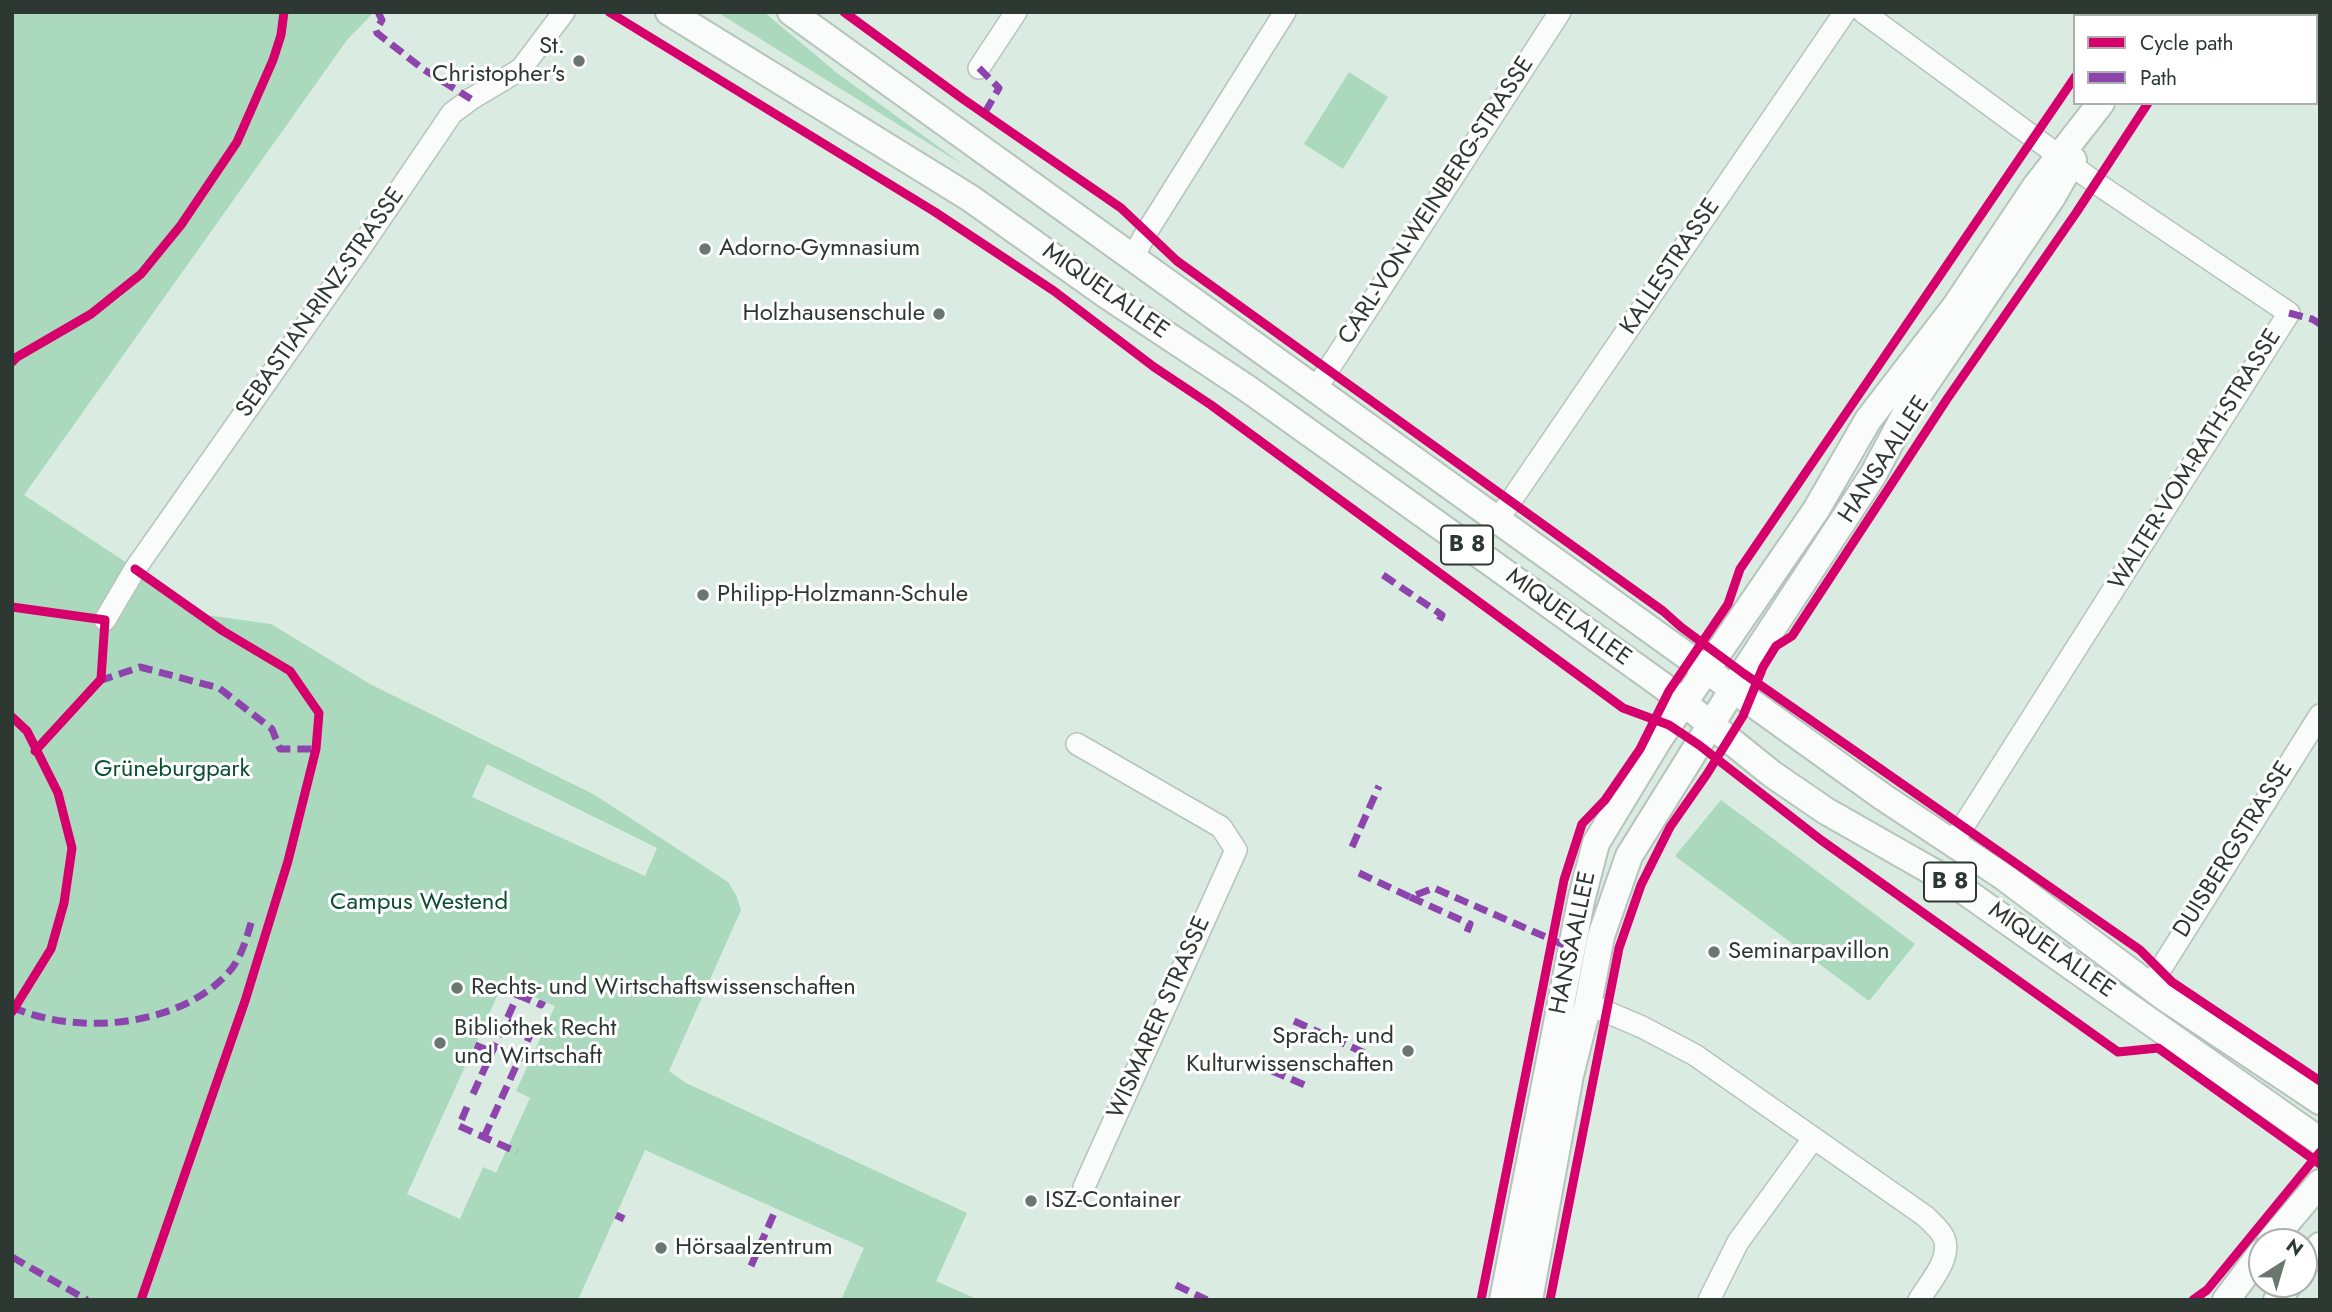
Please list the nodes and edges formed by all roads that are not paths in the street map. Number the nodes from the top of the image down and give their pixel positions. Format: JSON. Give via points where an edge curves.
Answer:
{"nodes":[{"id":1,"x":564,"y":12,"type":"edge"},
{"id":2,"x":669,"y":12,"type":"edge"},
{"id":3,"x":791,"y":12,"type":"edge"},
{"id":4,"x":1016,"y":12,"type":"edge"},
{"id":5,"x":1285,"y":12,"type":"edge"},
{"id":6,"x":1560,"y":12,"type":"edge"},
{"id":7,"x":1845,"y":12,"type":"edge"},
{"id":8,"x":1863,"y":12,"type":"edge"},
{"id":9,"x":979,"y":68,"type":"dead end"},
{"id":10,"x":2099,"y":105,"type":"edge"},
{"id":11,"x":2065,"y":160,"type":"junction"},
{"id":12,"x":1132,"y":259,"type":"junction"},
{"id":13,"x":1315,"y":390,"type":"junction"},
{"id":14,"x":1497,"y":521,"type":"junction"},
{"id":15,"x":105,"y":620,"type":"dead end"},
{"id":16,"x":1706,"y":670,"type":"junction"},
{"id":17,"x":1733,"y":690,"type":"junction"},
{"id":18,"x":1685,"y":702,"type":"junction"},
{"id":19,"x":2320,"y":715,"type":"edge"},
{"id":20,"x":1711,"y":726,"type":"junction"},
{"id":21,"x":1077,"y":744,"type":"dead end"},
{"id":22,"x":1952,"y":844,"type":"junction"},
{"id":23,"x":2150,"y":986,"type":"junction"},
{"id":24,"x":1588,"y":1004,"type":"junction"},
{"id":25,"x":2313,"y":1092,"type":"edge"},
{"id":26,"x":1813,"y":1139,"type":"junction"},
{"id":27,"x":2320,"y":1141,"type":"edge"},
{"id":28,"x":2320,"y":1183,"type":"edge"},
{"id":29,"x":1084,"y":1187,"type":"dead end"},
{"id":30,"x":2282,"y":1228,"type":"edge"},
{"id":31,"x":2248,"y":1271,"type":"edge"},
{"id":32,"x":1503,"y":1300,"type":"edge"},
{"id":33,"x":1529,"y":1300,"type":"edge"},
{"id":34,"x":1709,"y":1300,"type":"edge"},
{"id":35,"x":1919,"y":1300,"type":"edge"},
{"id":36,"x":2226,"y":1300,"type":"edge"}],
"edges":[{"from":1,"to":15,"type":"street","name":"SEBASTIAN-RINZ-STRASSE","via":[[521,69],[452,113],[135,569]]},
{"from":2,"to":18,"type":"main road","name":"MIQUELALLEE","number":"B 8","via":[[970,198],[1248,389]]},
{"from":3,"to":12,"type":"main road","name":"MIQUELALLEE","number":"B 8"},
{"from":4,"to":9,"type":"street"},
{"from":5,"to":12,"type":"street"},
{"from":6,"to":13,"type":"street","name":"CARL-VON-WEINBERG-STRASSE"},
{"from":7,"to":14,"type":"street","name":"KALLESTRASSE"},
{"from":8,"to":11,"type":"street"},
{"from":10,"to":11,"type":"main road","name":"HANSAALLEE"},
{"from":11,"to":16,"type":"main road","name":"HANSAALLEE","via":[[1868,420],[1816,510]]},
{"from":11,"to":17,"type":"main road","name":"HANSAALLEE","via":[[2052,197],[1907,411],[1873,475]]},
{"from":11,"to":22,"type":"street","name":"WALTER-VOM-RATH-STRASSE","via":[[2289,313]]},
{"from":12,"to":13,"type":"main road","name":"MIQUELALLEE","number":"B 8"},
{"from":13,"to":14,"type":"main road","name":"MIQUELALLEE","number":"B 8"},
{"from":14,"to":16,"type":"main road","name":"MIQUELALLEE","number":"B 8"},
{"from":16,"to":17,"type":"main road","name":"MIQUELALLEE","number":"B 8"},
{"from":16,"to":18,"type":"main road","name":"HANSAALLEE"},
{"from":17,"to":20,"type":"main road","name":"HANSAALLEE"},
{"from":17,"to":22,"type":"main road","name":"MIQUELALLEE","number":"B 8"},
{"from":18,"to":20,"type":"main road","name":"MIQUELALLEE","number":"B 8"},
{"from":18,"to":32,"type":"main road","name":"HANSAALLEE","via":[[1596,843],[1578,913]]},
{"from":19,"to":23,"type":"street","name":"DUISBERGSTRASSE"},
{"from":20,"to":24,"type":"main road","name":"HANSAALLEE","via":[[1629,856],[1601,936]]},
{"from":20,"to":27,"type":"main road","name":"MIQUELALLEE","number":"B 8","via":[[1826,811],[1956,885]]},
{"from":21,"to":29,"type":"street","name":"WISMARER STRASSE","via":[[1222,827],[1236,850]]},
{"from":22,"to":23,"type":"main road","name":"MIQUELALLEE","number":"B 8"},
{"from":23,"to":25,"type":"main road","name":"MIQUELALLEE","number":"B 8"},
{"from":24,"to":26,"type":"street","via":[[1695,1055]]},
{"from":24,"to":33,"type":"main road","name":"HANSAALLEE","via":[[1570,1075]]},
{"from":26,"to":34,"type":"street","via":[[1738,1242]]},
{"from":26,"to":35,"type":"street","via":[[1925,1216],[1944,1236],[1944,1260]]},
{"from":28,"to":30,"type":"main road"},
{"from":31,"to":36,"type":"main road"}]}
